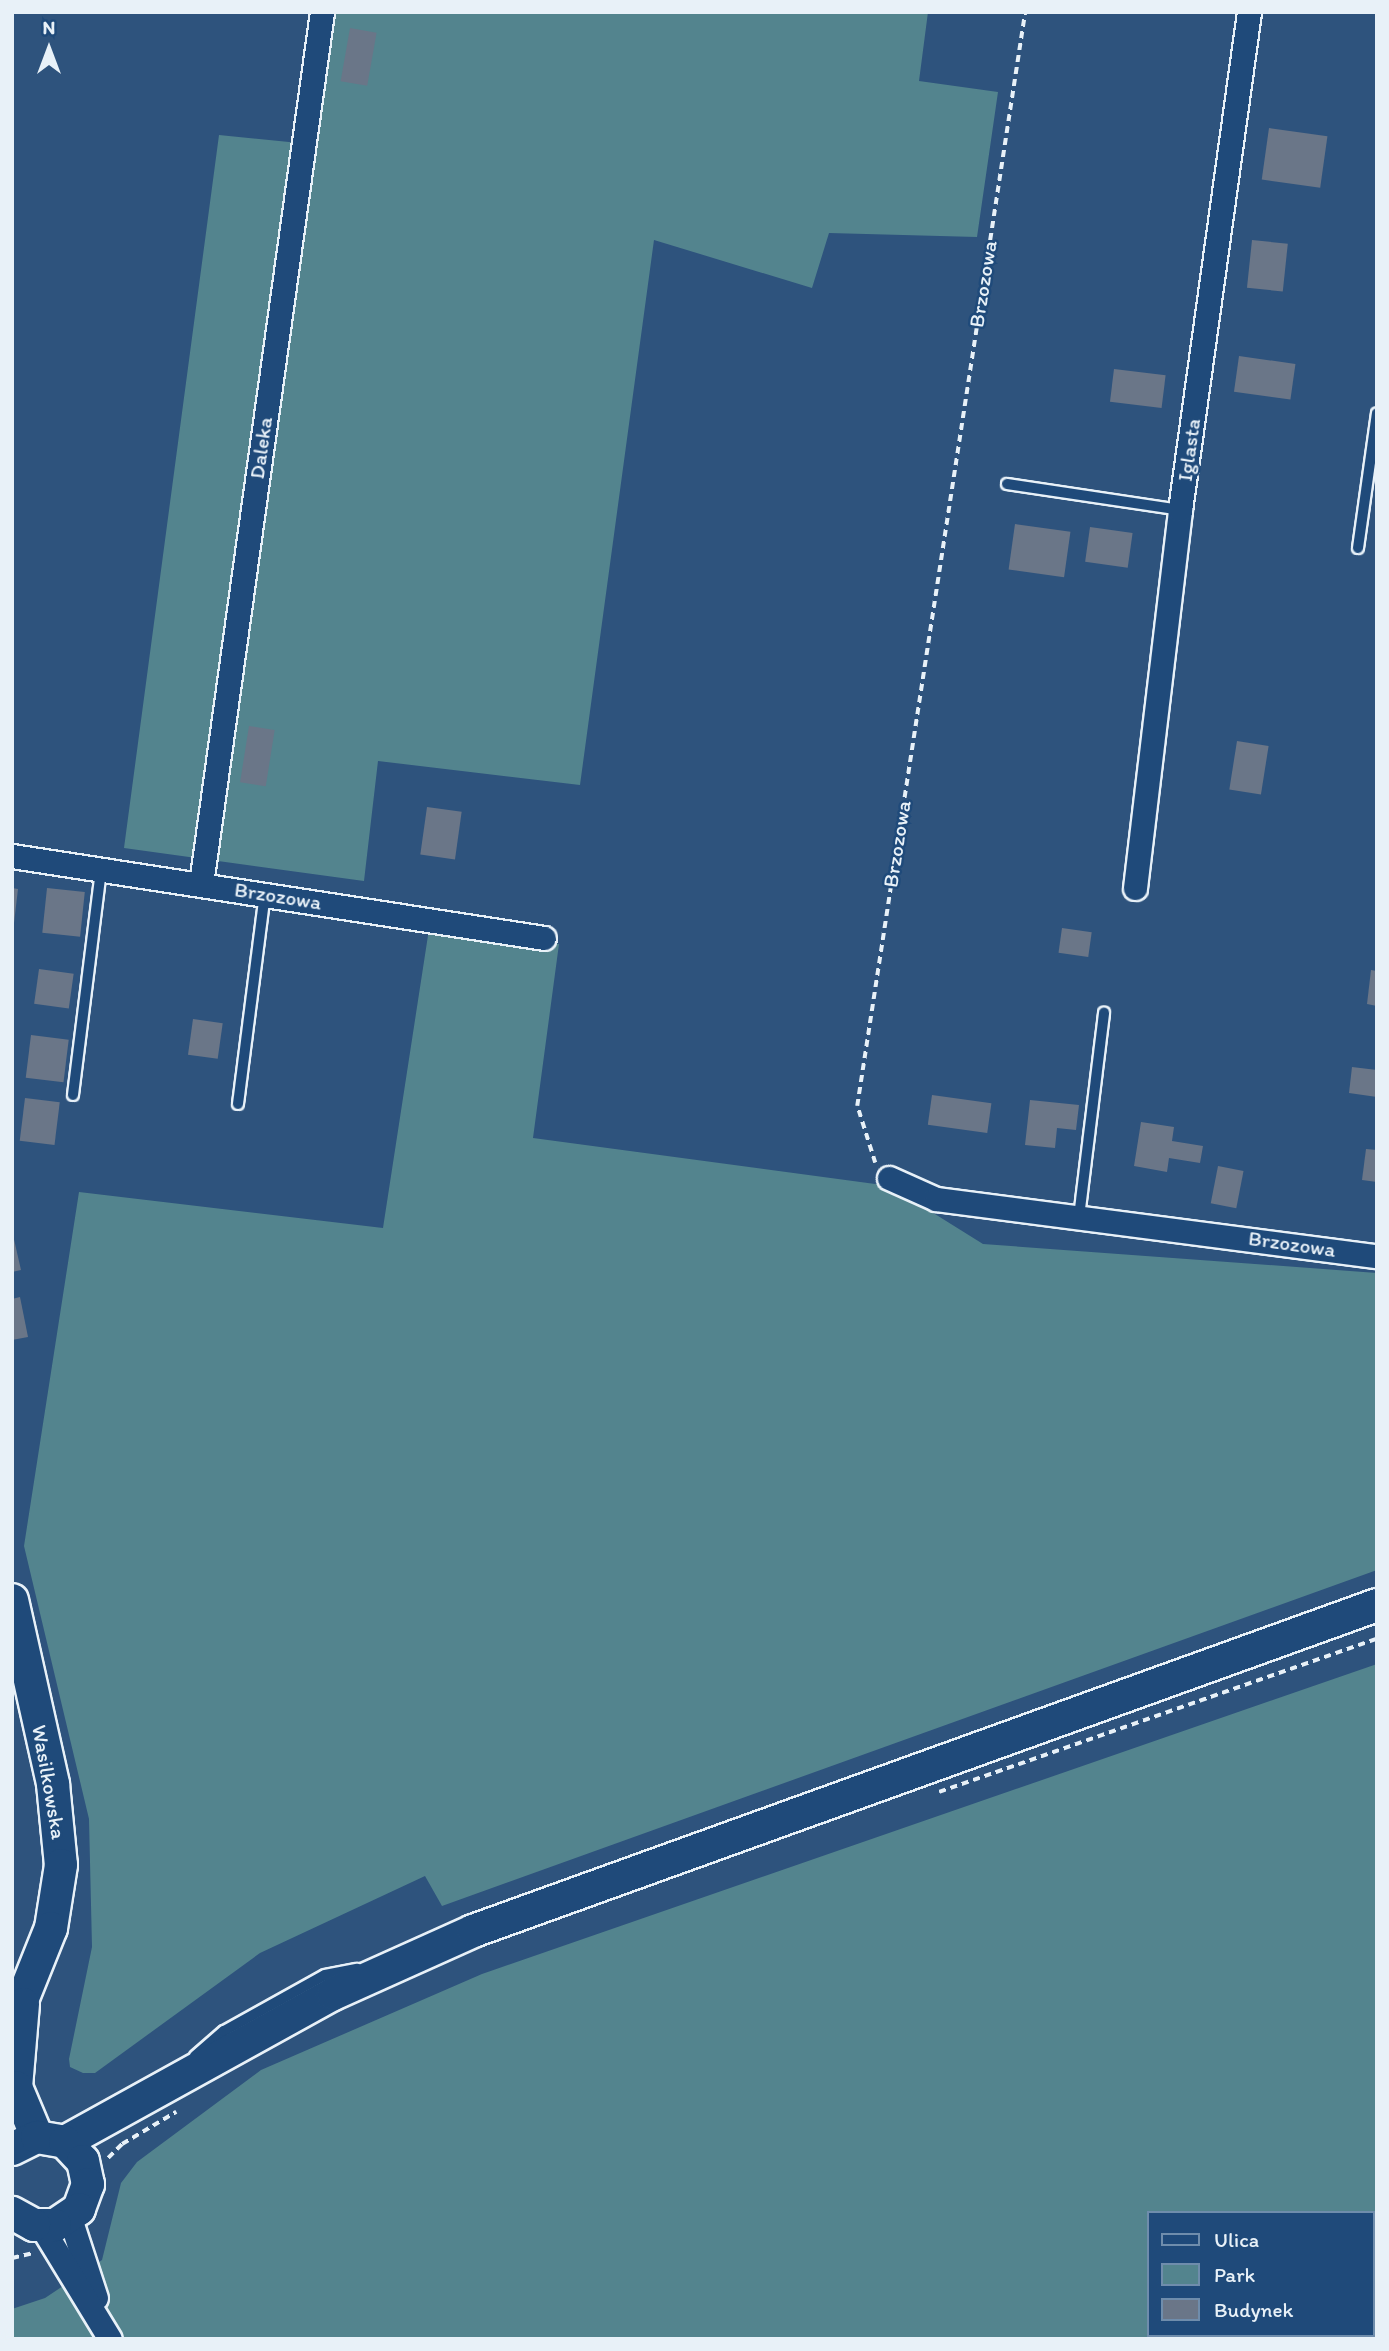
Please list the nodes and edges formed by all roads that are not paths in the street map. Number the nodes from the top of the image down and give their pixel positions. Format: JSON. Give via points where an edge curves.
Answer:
{"nodes":[{"id":1,"x":322,"y":12,"type":"edge"},
{"id":2,"x":1249,"y":12,"type":"edge"},
{"id":3,"x":1377,"y":413,"type":"edge"},
{"id":4,"x":1007,"y":484,"type":"dead end"},
{"id":5,"x":1180,"y":510,"type":"junction"},
{"id":6,"x":1358,"y":548,"type":"dead end"},
{"id":7,"x":12,"y":856,"type":"edge"},
{"id":8,"x":101,"y":869,"type":"junction"},
{"id":9,"x":201,"y":884,"type":"junction"},
{"id":10,"x":1135,"y":888,"type":"dead end"},
{"id":11,"x":265,"y":894,"type":"junction"},
{"id":12,"x":544,"y":938,"type":"dead end"},
{"id":13,"x":1104,"y":1013,"type":"dead end"},
{"id":14,"x":73,"y":1095,"type":"dead end"},
{"id":15,"x":237,"y":1104,"type":"dead end"},
{"id":16,"x":889,"y":1178,"type":"road end"},
{"id":17,"x":1079,"y":1217,"type":"junction"},
{"id":18,"x":1377,"y":1256,"type":"edge"},
{"id":19,"x":12,"y":1600,"type":"edge"},
{"id":20,"x":1377,"y":1605,"type":"edge"},
{"id":21,"x":16,"y":2009,"type":"edge"},
{"id":22,"x":180,"y":2090,"type":"junction"},
{"id":23,"x":38,"y":2143,"type":"edge"},
{"id":24,"x":95,"y":2169,"type":"junction"},
{"id":25,"x":31,"y":2220,"type":"edge"},
{"id":26,"x":110,"y":2339,"type":"edge"},
{"id":27,"x":116,"y":2339,"type":"edge"}],
"edges":[{"from":1,"to":9,"type":"street","name":"Daleka"},
{"from":2,"to":5,"type":"street","name":"Iglasta"},
{"from":3,"to":6,"type":"lane"},
{"from":4,"to":5,"type":"lane"},
{"from":5,"to":10,"type":"street","name":"Iglasta"},
{"from":7,"to":8,"type":"street","name":"Brzozowa"},
{"from":8,"to":9,"type":"street","name":"Brzozowa"},
{"from":8,"to":14,"type":"lane"},
{"from":9,"to":11,"type":"street","name":"Brzozowa"},
{"from":11,"to":12,"type":"street","name":"Brzozowa"},
{"from":11,"to":15,"type":"lane"},
{"from":13,"to":17,"type":"lane"},
{"from":16,"to":17,"type":"street","name":"Brzozowa","via":[[936,1199]]},
{"from":17,"to":18,"type":"street","name":"Brzozowa"},
{"from":19,"to":21,"type":"main road","name":"Wasilkowska","via":[[60,1829],[61,1864],[51,1928]]},
{"from":20,"to":22,"type":"main road","via":[[473,1931],[333,1994]]},
{"from":21,"to":23,"type":"main road","name":"Wasilkowska","via":[[16,2087]]},
{"from":22,"to":23,"type":"main road"},
{"from":22,"to":24,"type":"main road","via":[[117,2134]]},
{"from":23,"to":24,"type":"main road","name":"Wasilkowska"},
{"from":24,"to":25,"type":"main road","via":[[85,2199]]},
{"from":25,"to":26,"type":"street"},
{"from":25,"to":27,"type":"street","via":[[87,2277]]}]}
